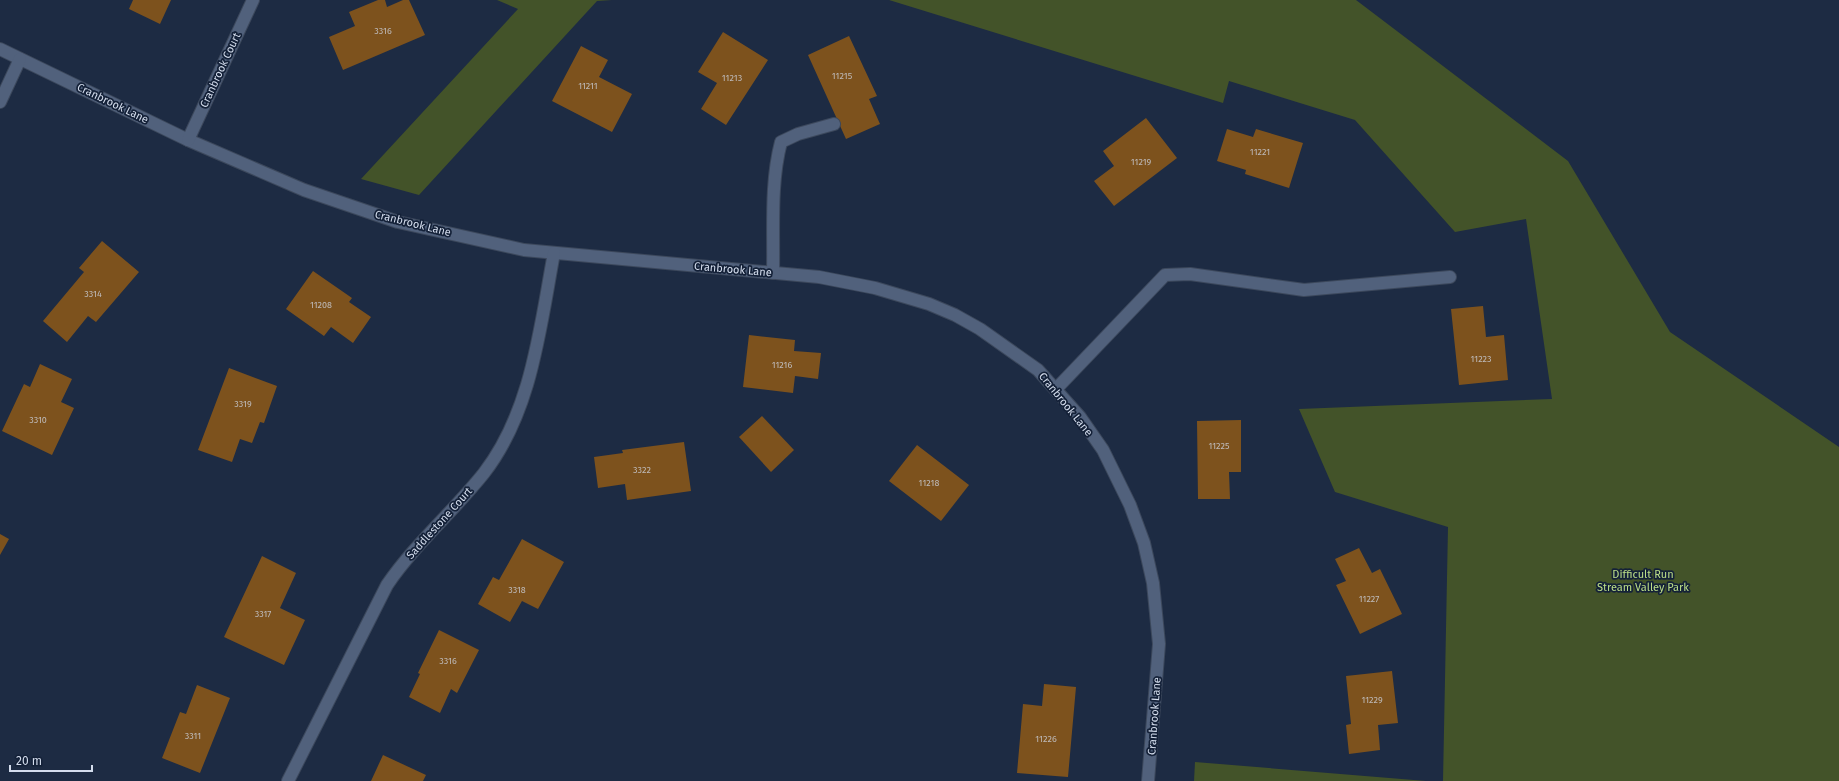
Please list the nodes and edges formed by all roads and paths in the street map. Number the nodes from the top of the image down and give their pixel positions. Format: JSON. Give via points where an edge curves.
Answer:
{"nodes":[{"id":1,"x":252,"y":0,"type":"edge"},
{"id":2,"x":0,"y":49,"type":"edge"},
{"id":3,"x":20,"y":59,"type":"junction"},
{"id":4,"x":0,"y":102,"type":"edge"},
{"id":5,"x":834,"y":124,"type":"dead end"},
{"id":6,"x":188,"y":140,"type":"junction"},
{"id":7,"x":554,"y":253,"type":"junction"},
{"id":8,"x":773,"y":273,"type":"junction"},
{"id":9,"x":1450,"y":276,"type":"dead end"},
{"id":10,"x":1056,"y":389,"type":"junction"},
{"id":11,"x":288,"y":781,"type":"edge"},
{"id":12,"x":1148,"y":781,"type":"edge"}],
"edges":[{"from":1,"to":6,"type":"street","name":"Cranbrook Court"},
{"from":2,"to":3,"type":"street","name":"Cranbrook Lane"},
{"from":3,"to":4,"type":"street"},
{"from":3,"to":6,"type":"street","name":"Cranbrook Lane"},
{"from":5,"to":8,"type":"street","via":[[798,134],[781,142],[775,183]]},
{"from":6,"to":7,"type":"street","name":"Cranbrook Lane","via":[[304,190],[398,222],[524,250]]},
{"from":7,"to":8,"type":"street","name":"Cranbrook Lane"},
{"from":7,"to":11,"type":"street","name":"Saddlestone Court","via":[[528,383],[502,445],[484,473],[402,563],[387,585]]},
{"from":8,"to":10,"type":"street","name":"Cranbrook Lane","via":[[820,277],[875,288],[929,304],[980,329],[1038,370]]},
{"from":9,"to":10,"type":"street","via":[[1304,290],[1190,274],[1165,275]]},
{"from":10,"to":12,"type":"street","name":"Cranbrook Lane","via":[[1103,450],[1130,504],[1151,571],[1159,644]]}]}
